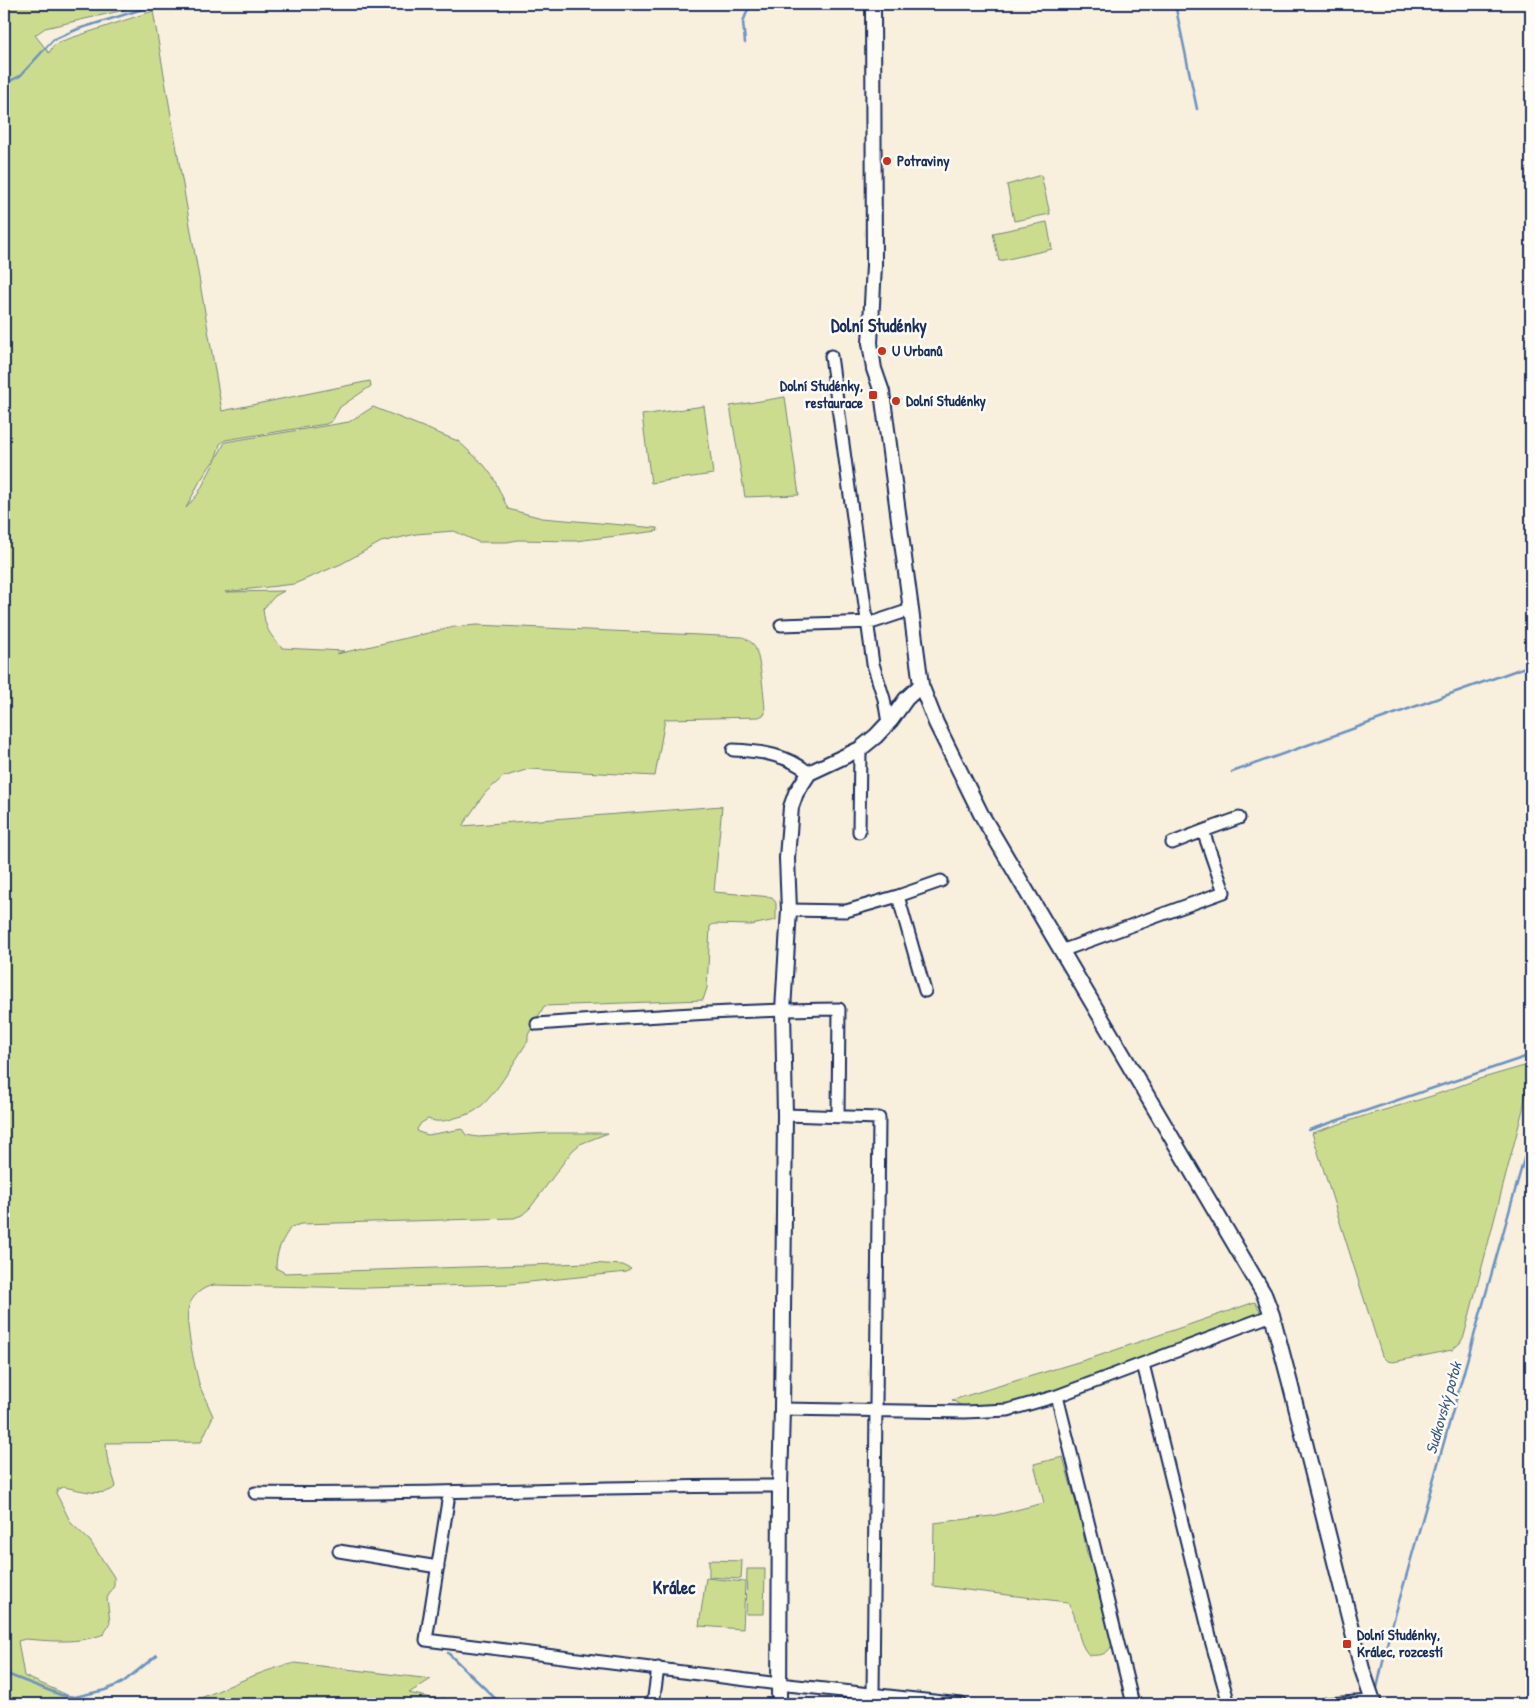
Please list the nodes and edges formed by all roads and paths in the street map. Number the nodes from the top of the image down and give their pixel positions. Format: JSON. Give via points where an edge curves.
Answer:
{"nodes":[{"id":1,"x":873,"y":4,"type":"edge"},
{"id":2,"x":831,"y":356,"type":"dead end"},
{"id":3,"x":910,"y":610,"type":"junction"},
{"id":4,"x":867,"y":622,"type":"junction"},
{"id":5,"x":781,"y":625,"type":"dead end"},
{"id":6,"x":921,"y":685,"type":"junction"},
{"id":7,"x":891,"y":720,"type":"junction"},
{"id":8,"x":860,"y":749,"type":"junction"},
{"id":9,"x":733,"y":750,"type":"dead end"},
{"id":10,"x":809,"y":773,"type":"junction"},
{"id":11,"x":1239,"y":818,"type":"dead end"},
{"id":12,"x":1203,"y":831,"type":"junction"},
{"id":13,"x":859,"y":832,"type":"dead end"},
{"id":14,"x":1172,"y":842,"type":"dead end"},
{"id":15,"x":941,"y":881,"type":"dead end"},
{"id":16,"x":898,"y":896,"type":"junction"},
{"id":17,"x":789,"y":910,"type":"junction"},
{"id":18,"x":1061,"y":952,"type":"junction"},
{"id":19,"x":925,"y":991,"type":"dead end"},
{"id":20,"x":783,"y":1010,"type":"junction"},
{"id":21,"x":537,"y":1024,"type":"dead end"},
{"id":22,"x":785,"y":1115,"type":"junction"},
{"id":23,"x":838,"y":1116,"type":"junction"},
{"id":24,"x":1272,"y":1315,"type":"junction"},
{"id":25,"x":1143,"y":1364,"type":"junction"},
{"id":26,"x":1057,"y":1396,"type":"junction"},
{"id":27,"x":782,"y":1409,"type":"junction"},
{"id":28,"x":876,"y":1410,"type":"junction"},
{"id":29,"x":780,"y":1486,"type":"junction"},
{"id":30,"x":255,"y":1493,"type":"dead end"},
{"id":31,"x":448,"y":1501,"type":"dead end"},
{"id":32,"x":339,"y":1551,"type":"dead end"},
{"id":33,"x":438,"y":1567,"type":"junction"},
{"id":34,"x":658,"y":1668,"type":"junction"},
{"id":35,"x":779,"y":1684,"type":"junction"},
{"id":36,"x":873,"y":1693,"type":"junction"},
{"id":37,"x":1373,"y":1703,"type":"edge"},
{"id":38,"x":653,"y":1704,"type":"edge"},
{"id":39,"x":779,"y":1704,"type":"edge"},
{"id":40,"x":961,"y":1704,"type":"edge"},
{"id":41,"x":1134,"y":1704,"type":"edge"},
{"id":42,"x":1228,"y":1704,"type":"edge"},
{"id":43,"x":1326,"y":1704,"type":"edge"}],
"edges":[{"from":1,"to":3,"type":"street","via":[[874,265],[870,343],[882,392]]},
{"from":2,"to":4,"type":"street"},
{"from":3,"to":4,"type":"street"},
{"from":3,"to":6,"type":"street"},
{"from":4,"to":5,"type":"street"},
{"from":4,"to":7,"type":"street","via":[[873,664],[887,718]]},
{"from":6,"to":7,"type":"street","via":[[906,698]]},
{"from":6,"to":18,"type":"street","via":[[981,814]]},
{"from":7,"to":8,"type":"street"},
{"from":8,"to":10,"type":"street"},
{"from":8,"to":13,"type":"street"},
{"from":9,"to":10,"type":"street","via":[[757,751],[782,758],[799,764]]},
{"from":10,"to":17,"type":"street","via":[[791,807],[787,858]]},
{"from":11,"to":12,"type":"street"},
{"from":12,"to":14,"type":"street"},
{"from":12,"to":18,"type":"street","via":[[1224,892]]},
{"from":15,"to":16,"type":"street"},
{"from":16,"to":17,"type":"street","via":[[846,911]]},
{"from":16,"to":19,"type":"street"},
{"from":17,"to":20,"type":"street"},
{"from":18,"to":24,"type":"street","via":[[1264,1294]]},
{"from":20,"to":21,"type":"street"},
{"from":20,"to":22,"type":"street"},
{"from":20,"to":23,"type":"street","via":[[840,1009]]},
{"from":22,"to":23,"type":"street"},
{"from":22,"to":27,"type":"street"},
{"from":23,"to":28,"type":"street","via":[[879,1118]]},
{"from":24,"to":25,"type":"street"},
{"from":24,"to":37,"type":"street"},
{"from":25,"to":26,"type":"street"},
{"from":25,"to":42,"type":"street"},
{"from":26,"to":28,"type":"street","via":[[1008,1410]]},
{"from":26,"to":41,"type":"street"},
{"from":27,"to":28,"type":"street"},
{"from":27,"to":29,"type":"street"},
{"from":28,"to":36,"type":"street"},
{"from":29,"to":30,"type":"street"},
{"from":29,"to":35,"type":"street"},
{"from":31,"to":33,"type":"street"},
{"from":32,"to":33,"type":"street"},
{"from":33,"to":34,"type":"street","via":[[426,1640]]},
{"from":34,"to":35,"type":"street"},
{"from":34,"to":38,"type":"street"},
{"from":35,"to":36,"type":"street"},
{"from":35,"to":39,"type":"street"},
{"from":36,"to":40,"type":"street"},
{"from":37,"to":43,"type":"street"}]}
